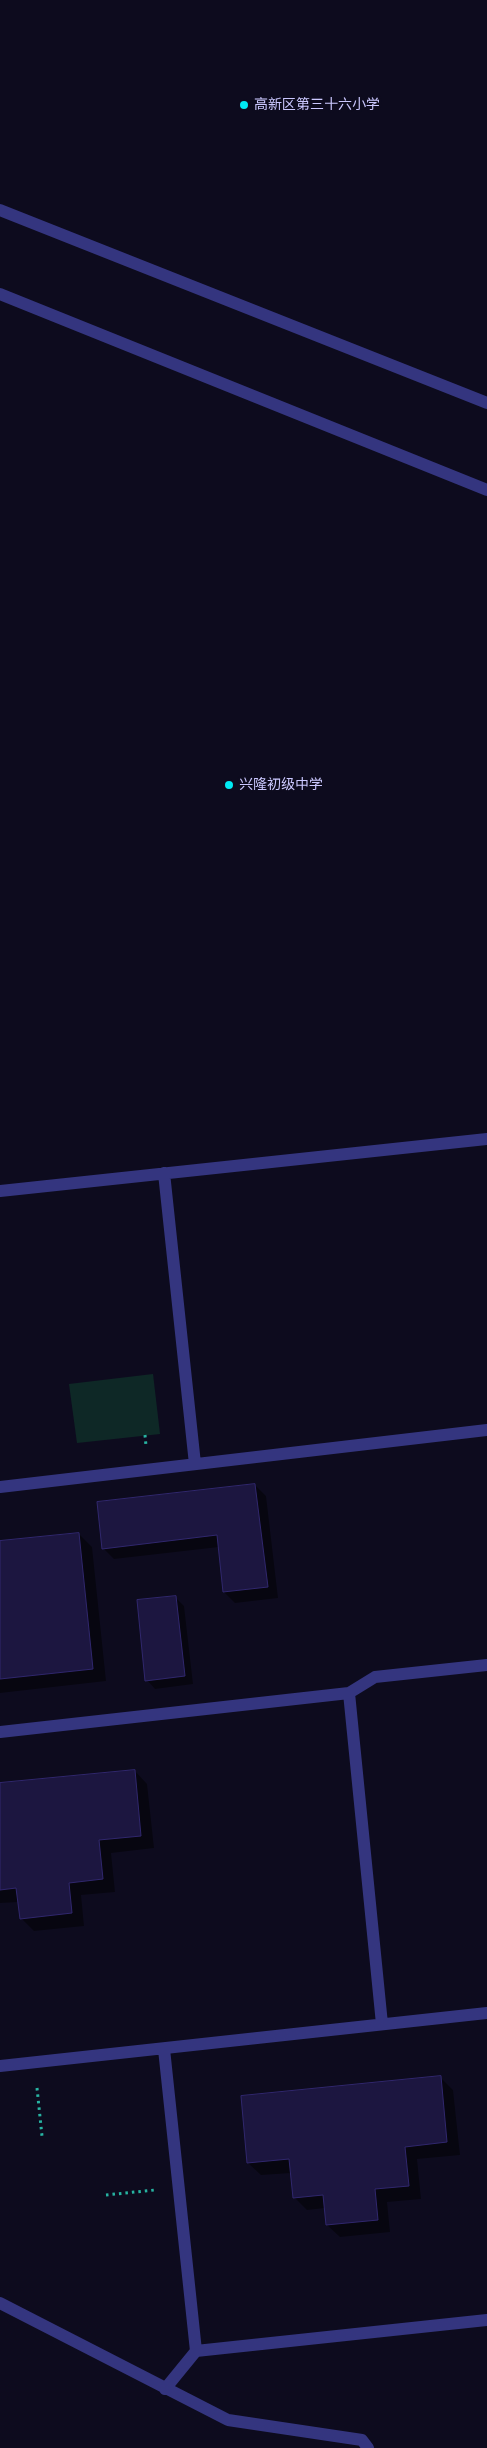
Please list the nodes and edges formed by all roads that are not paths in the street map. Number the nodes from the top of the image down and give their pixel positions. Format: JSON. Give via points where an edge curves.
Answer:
{"nodes":[{"id":1,"x":0,"y":210,"type":"edge"},
{"id":2,"x":0,"y":294,"type":"edge"},
{"id":3,"x":487,"y":403,"type":"edge"},
{"id":4,"x":487,"y":490,"type":"edge"},
{"id":5,"x":487,"y":1139,"type":"edge"},
{"id":6,"x":164,"y":1174,"type":"junction"},
{"id":7,"x":0,"y":1191,"type":"edge"},
{"id":8,"x":487,"y":1430,"type":"edge"},
{"id":9,"x":195,"y":1464,"type":"junction"},
{"id":10,"x":0,"y":1487,"type":"edge"},
{"id":11,"x":487,"y":1664,"type":"edge"},
{"id":12,"x":348,"y":1693,"type":"junction"},
{"id":13,"x":0,"y":1732,"type":"edge"},
{"id":14,"x":487,"y":2013,"type":"edge"},
{"id":15,"x":382,"y":2024,"type":"junction"},
{"id":16,"x":164,"y":2049,"type":"junction"},
{"id":17,"x":0,"y":2066,"type":"edge"},
{"id":18,"x":0,"y":2303,"type":"edge"},
{"id":19,"x":487,"y":2320,"type":"edge"},
{"id":20,"x":196,"y":2350,"type":"junction"},
{"id":21,"x":165,"y":2389,"type":"junction"},
{"id":22,"x":368,"y":2448,"type":"edge"}],
"edges":[{"from":1,"to":3,"type":"street"},
{"from":2,"to":4,"type":"street"},
{"from":5,"to":6,"type":"street"},
{"from":6,"to":7,"type":"street"},
{"from":6,"to":9,"type":"street"},
{"from":8,"to":9,"type":"street"},
{"from":9,"to":10,"type":"street"},
{"from":11,"to":12,"type":"street","via":[[375,1677]]},
{"from":12,"to":13,"type":"street"},
{"from":12,"to":15,"type":"street"},
{"from":14,"to":15,"type":"street"},
{"from":15,"to":16,"type":"street"},
{"from":16,"to":17,"type":"street"},
{"from":16,"to":20,"type":"street"},
{"from":18,"to":21,"type":"street"},
{"from":19,"to":20,"type":"street"},
{"from":20,"to":21,"type":"street"},
{"from":21,"to":22,"type":"street","via":[[228,2420],[362,2440]]}]}
